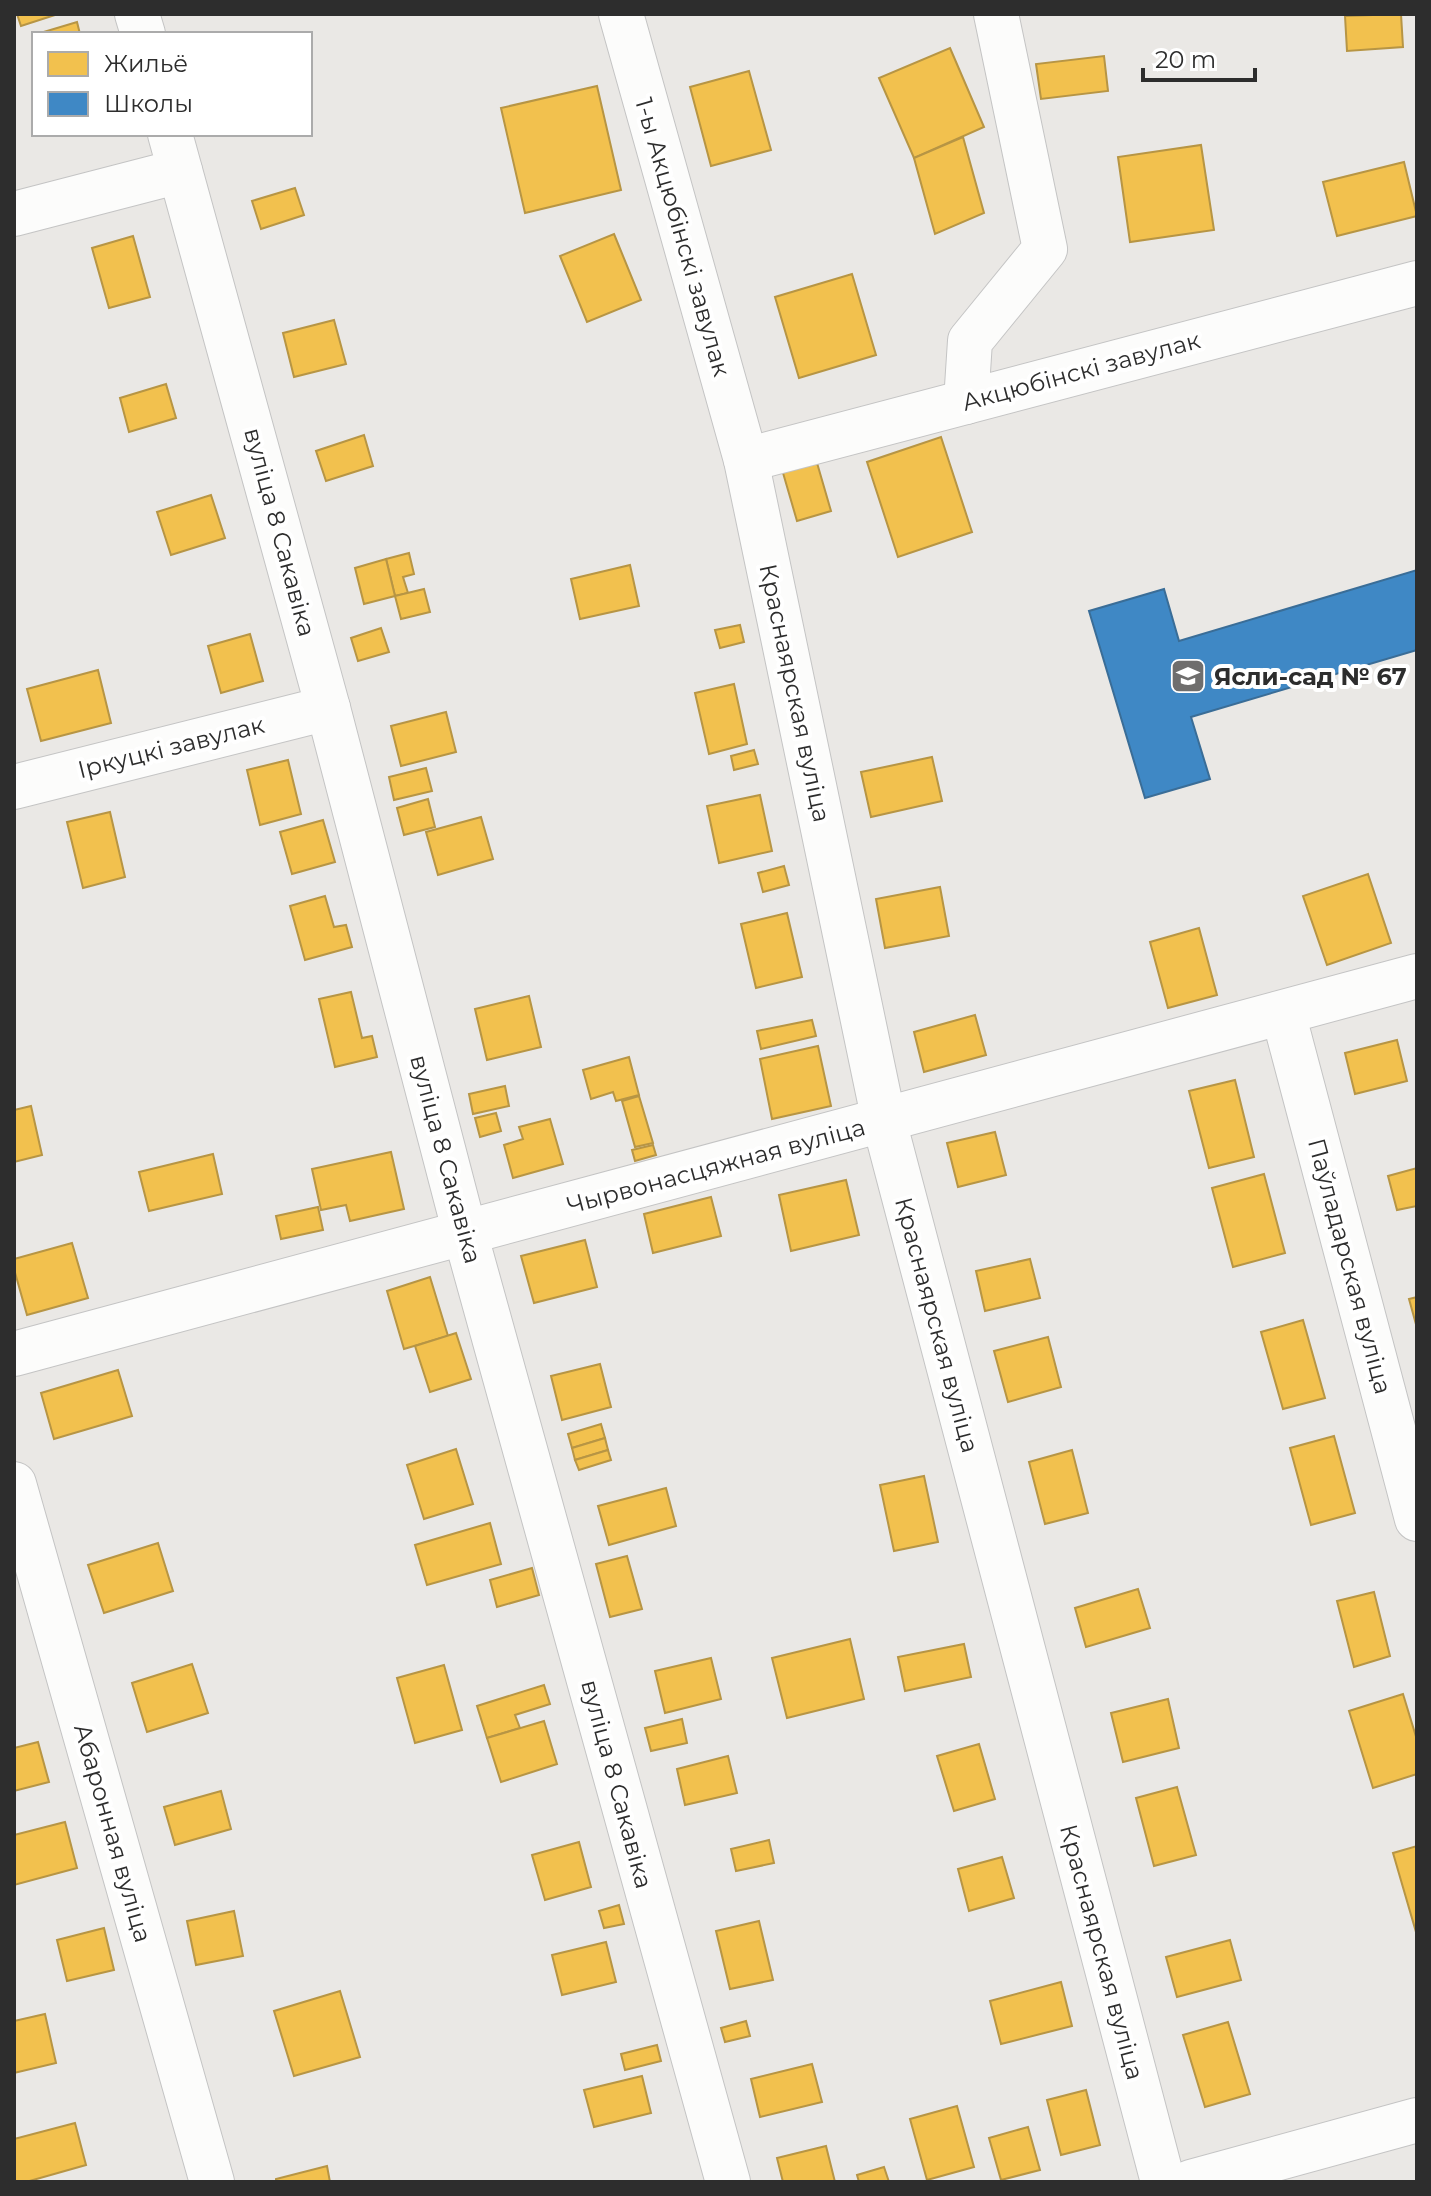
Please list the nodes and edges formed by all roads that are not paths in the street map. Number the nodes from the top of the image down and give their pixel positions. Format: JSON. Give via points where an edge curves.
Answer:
{"nodes":[{"id":1,"x":621,"y":14,"type":"edge"},
{"id":2,"x":996,"y":14,"type":"edge"},
{"id":3,"x":175,"y":152,"type":"edge"},
{"id":4,"x":14,"y":214,"type":"edge"},
{"id":5,"x":1417,"y":283,"type":"edge"},
{"id":6,"x":966,"y":402,"type":"junction"},
{"id":7,"x":746,"y":460,"type":"junction"},
{"id":8,"x":328,"y":708,"type":"junction"},
{"id":9,"x":14,"y":787,"type":"edge"},
{"id":10,"x":1417,"y":976,"type":"edge"},
{"id":11,"x":1283,"y":1013,"type":"junction"},
{"id":12,"x":884,"y":1121,"type":"junction"},
{"id":13,"x":465,"y":1233,"type":"junction"},
{"id":14,"x":14,"y":1354,"type":"edge"},
{"id":15,"x":14,"y":1484,"type":"edge"},
{"id":16,"x":1417,"y":1519,"type":"edge"},
{"id":17,"x":1417,"y":2120,"type":"edge"},
{"id":18,"x":212,"y":2182,"type":"edge"},
{"id":19,"x":728,"y":2182,"type":"edge"},
{"id":20,"x":1163,"y":2182,"type":"edge"},
{"id":21,"x":1191,"y":2182,"type":"edge"}],
"edges":[{"from":1,"to":7,"type":"street","name":"1-ы Акцюбінскі завулак"},
{"from":2,"to":6,"type":"street","via":[[1045,249],[970,341]]},
{"from":3,"to":4,"type":"street"},
{"from":3,"to":8,"type":"street","name":"вуліца 8 Сакавіка"},
{"from":5,"to":6,"type":"street","name":"Акцюбінскі завулак"},
{"from":6,"to":7,"type":"street","name":"Акцюбінскі завулак"},
{"from":7,"to":12,"type":"street","name":"Краснаярская вуліца"},
{"from":8,"to":9,"type":"street","name":"Іркуцкі завулак"},
{"from":8,"to":13,"type":"street","name":"вуліца 8 Сакавіка"},
{"from":10,"to":11,"type":"street","name":"Чырвонасцяжная вуліца"},
{"from":11,"to":12,"type":"street","name":"Чырвонасцяжная вуліца"},
{"from":11,"to":16,"type":"street","name":"Паўладарская вуліца"},
{"from":12,"to":13,"type":"street","name":"Чырвонасцяжная вуліца"},
{"from":12,"to":20,"type":"street","name":"Краснаярская вуліца"},
{"from":13,"to":14,"type":"street","name":"Чырвонасцяжная вуліца"},
{"from":13,"to":19,"type":"street","name":"вуліца 8 Сакавіка"},
{"from":15,"to":18,"type":"street","name":"Абаронная вуліца"},
{"from":17,"to":21,"type":"street"}]}
